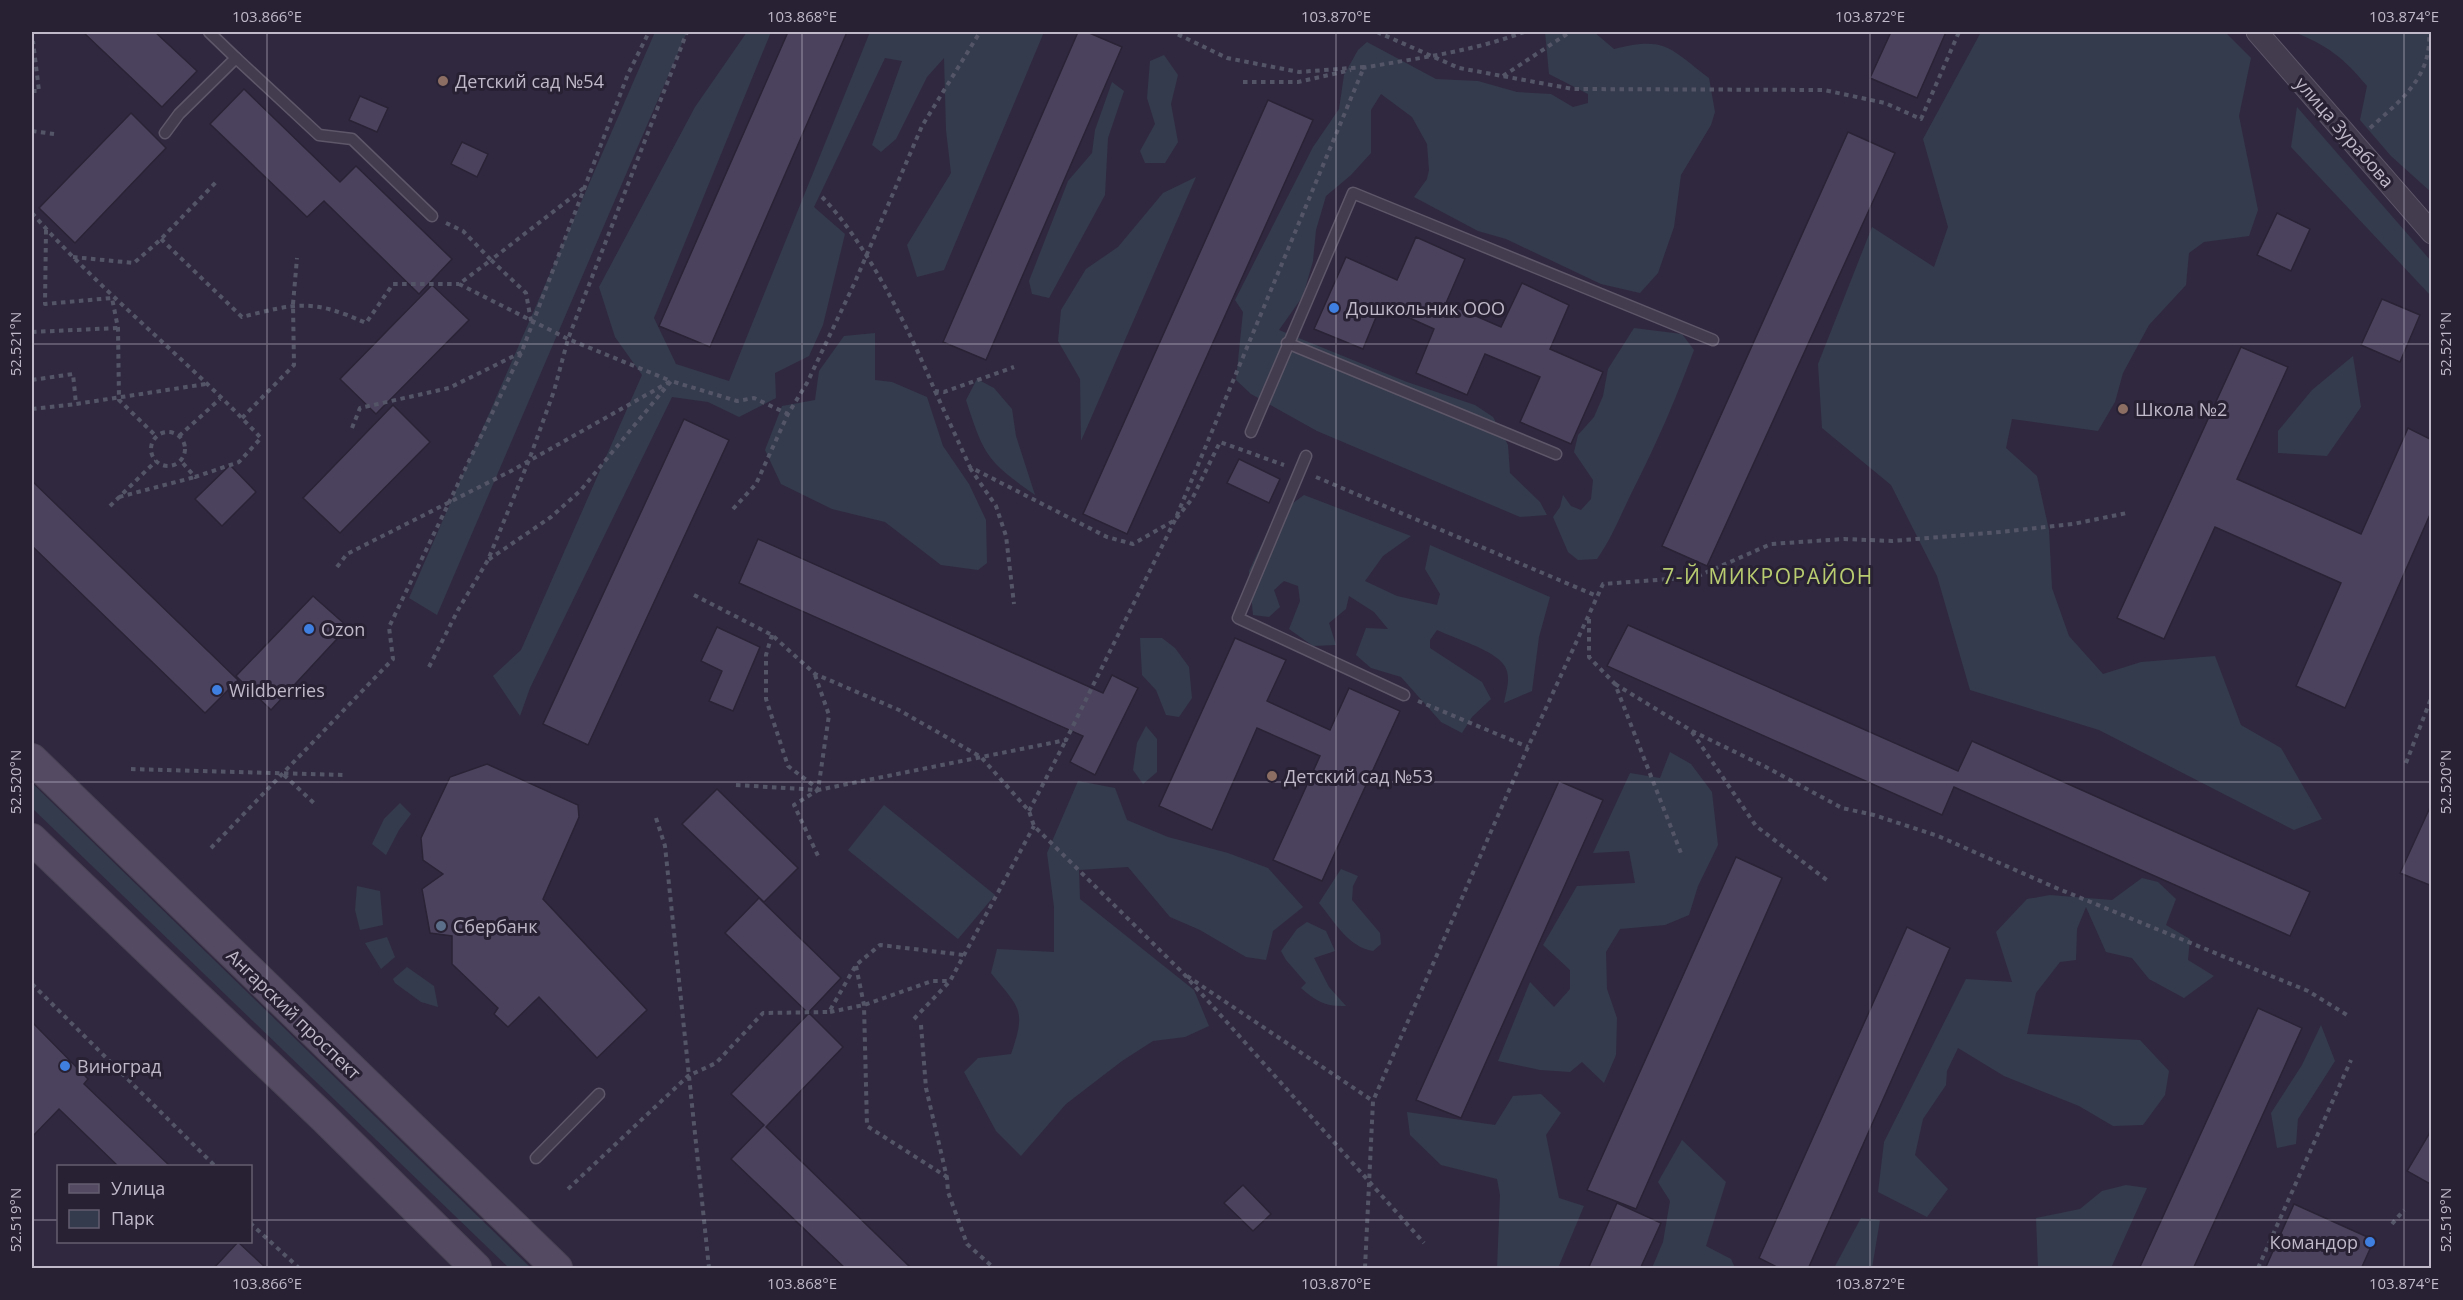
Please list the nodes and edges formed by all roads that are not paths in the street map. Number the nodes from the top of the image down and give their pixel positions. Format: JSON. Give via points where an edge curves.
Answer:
{"nodes":[{"id":1,"x":209,"y":32,"type":"edge"},
{"id":2,"x":2257,"y":32,"type":"edge"},
{"id":3,"x":236,"y":58,"type":"junction"},
{"id":4,"x":165,"y":133,"type":"dead end"},
{"id":5,"x":432,"y":216,"type":"road end"},
{"id":6,"x":2432,"y":233,"type":"edge"},
{"id":7,"x":1713,"y":340,"type":"dead end"},
{"id":8,"x":1287,"y":344,"type":"junction"},
{"id":9,"x":1251,"y":432,"type":"dead end"},
{"id":10,"x":1556,"y":454,"type":"dead end"},
{"id":11,"x":1306,"y":456,"type":"dead end"},
{"id":12,"x":1404,"y":695,"type":"road end"},
{"id":13,"x":32,"y":759,"type":"edge"},
{"id":14,"x":32,"y":839,"type":"edge"},
{"id":15,"x":599,"y":1094,"type":"dead end"},
{"id":16,"x":536,"y":1158,"type":"dead end"},
{"id":17,"x":476,"y":1269,"type":"edge"},
{"id":18,"x":557,"y":1269,"type":"edge"}],
"edges":[{"from":1,"to":3,"type":"lane"},
{"from":2,"to":6,"type":"street","name":"улица Зурабова"},
{"from":3,"to":4,"type":"lane"},
{"from":3,"to":5,"type":"lane","via":[[319,135],[352,139]]},
{"from":7,"to":8,"type":"lane","via":[[1353,193]]},
{"from":8,"to":9,"type":"lane"},
{"from":8,"to":10,"type":"lane"},
{"from":11,"to":12,"type":"lane","via":[[1238,618]]},
{"from":13,"to":18,"type":"street","name":"Ангарский проспект"},
{"from":14,"to":17,"type":"street"},
{"from":15,"to":16,"type":"lane"}]}
